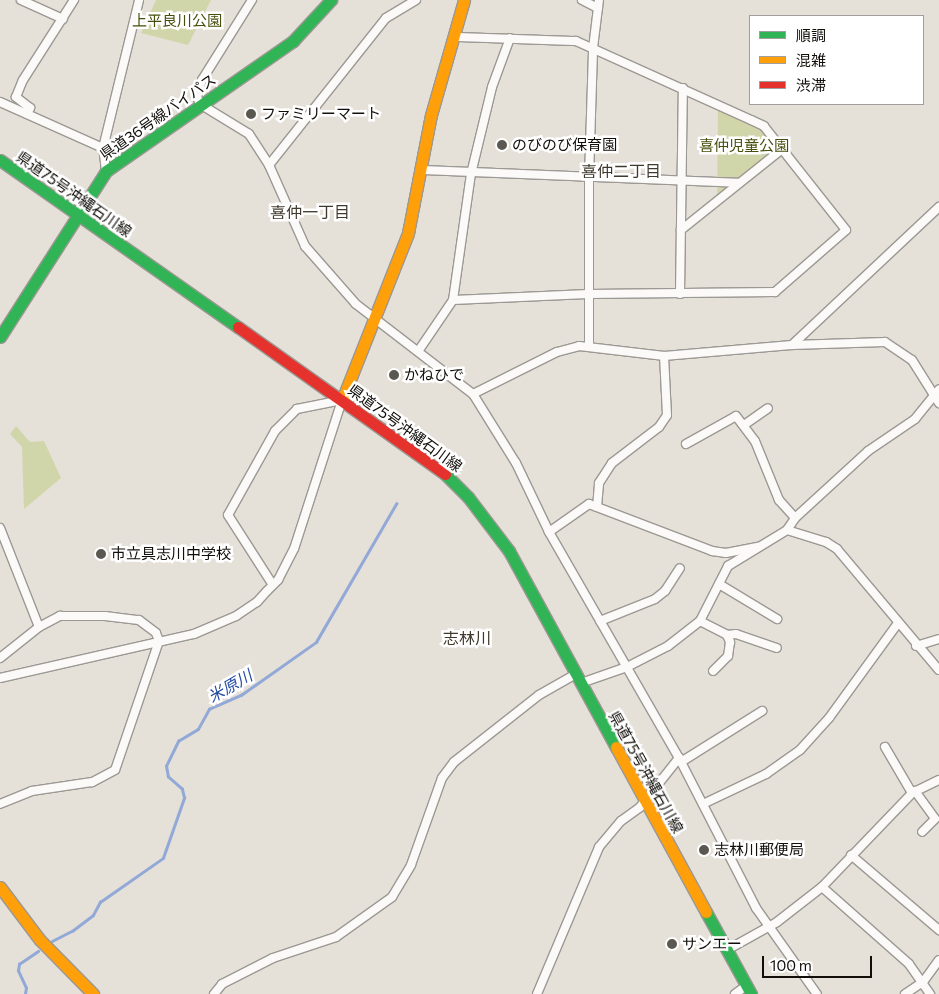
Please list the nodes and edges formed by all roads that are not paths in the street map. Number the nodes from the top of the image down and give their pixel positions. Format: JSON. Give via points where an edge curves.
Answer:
{"nodes":[{"id":1,"x":21,"y":0,"type":"edge"},
{"id":2,"x":74,"y":0,"type":"edge"},
{"id":3,"x":139,"y":0,"type":"edge"},
{"id":4,"x":252,"y":0,"type":"edge"},
{"id":5,"x":331,"y":0,"type":"edge"},
{"id":6,"x":416,"y":0,"type":"edge"},
{"id":7,"x":464,"y":0,"type":"edge"},
{"id":8,"x":582,"y":0,"type":"edge"},
{"id":9,"x":598,"y":4,"type":"edge"},
{"id":10,"x":63,"y":19,"type":"junction"},
{"id":11,"x":455,"y":38,"type":"junction"},
{"id":12,"x":510,"y":38,"type":"junction"},
{"id":13,"x":593,"y":48,"type":"junction"},
{"id":14,"x":683,"y":88,"type":"junction"},
{"id":15,"x":0,"y":102,"type":"edge"},
{"id":16,"x":200,"y":104,"type":"junction"},
{"id":17,"x":27,"y":114,"type":"junction"},
{"id":18,"x":103,"y":148,"type":"junction"},
{"id":19,"x":782,"y":149,"type":"junction"},
{"id":20,"x":0,"y":160,"type":"edge"},
{"id":21,"x":269,"y":165,"type":"junction"},
{"id":22,"x":421,"y":170,"type":"junction"},
{"id":23,"x":106,"y":171,"type":"junction"},
{"id":24,"x":471,"y":174,"type":"junction"},
{"id":25,"x":589,"y":178,"type":"junction"},
{"id":26,"x":680,"y":181,"type":"junction"},
{"id":27,"x":739,"y":183,"type":"junction"},
{"id":28,"x":939,"y":207,"type":"edge"},
{"id":29,"x":77,"y":215,"type":"junction"},
{"id":30,"x":681,"y":230,"type":"junction"},
{"id":31,"x":588,"y":294,"type":"junction"},
{"id":32,"x":680,"y":294,"type":"junction"},
{"id":33,"x":453,"y":300,"type":"junction"},
{"id":34,"x":374,"y":318,"type":"junction"},
{"id":35,"x":0,"y":337,"type":"edge"},
{"id":36,"x":792,"y":345,"type":"junction"},
{"id":37,"x":589,"y":347,"type":"junction"},
{"id":38,"x":419,"y":350,"type":"junction"},
{"id":39,"x":664,"y":356,"type":"junction"},
{"id":40,"x":473,"y":394,"type":"junction"},
{"id":41,"x":938,"y":395,"type":"edge"},
{"id":42,"x":342,"y":400,"type":"junction"},
{"id":43,"x":768,"y":408,"type":"dead end"},
{"id":44,"x":744,"y":425,"type":"junction"},
{"id":45,"x":686,"y":444,"type":"dead end"},
{"id":46,"x":597,"y":507,"type":"junction"},
{"id":47,"x":795,"y":518,"type":"junction"},
{"id":48,"x":0,"y":528,"type":"edge"},
{"id":49,"x":787,"y":530,"type":"junction"},
{"id":50,"x":549,"y":532,"type":"junction"},
{"id":51,"x":762,"y":546,"type":"junction"},
{"id":52,"x":680,"y":568,"type":"dead end"},
{"id":53,"x":719,"y":584,"type":"junction"},
{"id":54,"x":273,"y":585,"type":"junction"},
{"id":55,"x":778,"y":619,"type":"dead end"},
{"id":56,"x":600,"y":621,"type":"junction"},
{"id":57,"x":700,"y":621,"type":"junction"},
{"id":58,"x":898,"y":624,"type":"junction"},
{"id":59,"x":39,"y":628,"type":"junction"},
{"id":60,"x":727,"y":635,"type":"junction"},
{"id":61,"x":939,"y":639,"type":"edge"},
{"id":62,"x":159,"y":641,"type":"junction"},
{"id":63,"x":916,"y":646,"type":"junction"},
{"id":64,"x":777,"y":648,"type":"dead end"},
{"id":65,"x":0,"y":658,"type":"edge"},
{"id":66,"x":627,"y":668,"type":"junction"},
{"id":67,"x":939,"y":670,"type":"edge"},
{"id":68,"x":714,"y":671,"type":"dead end"},
{"id":69,"x":0,"y":678,"type":"edge"},
{"id":70,"x":579,"y":678,"type":"junction"},
{"id":71,"x":762,"y":711,"type":"dead end"},
{"id":72,"x":885,"y":747,"type":"dead end"},
{"id":73,"x":680,"y":760,"type":"junction"},
{"id":74,"x":939,"y":780,"type":"edge"},
{"id":75,"x":913,"y":792,"type":"junction"},
{"id":76,"x":645,"y":801,"type":"junction"},
{"id":77,"x":0,"y":804,"type":"edge"},
{"id":78,"x":703,"y":804,"type":"junction"},
{"id":79,"x":922,"y":832,"type":"dead end"},
{"id":80,"x":851,"y":855,"type":"junction"},
{"id":81,"x":0,"y":887,"type":"edge"},
{"id":82,"x":822,"y":887,"type":"junction"},
{"id":83,"x":768,"y":926,"type":"junction"},
{"id":84,"x":939,"y":930,"type":"edge"},
{"id":85,"x":727,"y":950,"type":"junction"},
{"id":86,"x":939,"y":960,"type":"edge"},
{"id":87,"x":923,"y":982,"type":"junction"},
{"id":88,"x":749,"y":990,"type":"edge"},
{"id":89,"x":93,"y":994,"type":"edge"},
{"id":90,"x":214,"y":994,"type":"edge"},
{"id":91,"x":538,"y":994,"type":"edge"},
{"id":92,"x":735,"y":994,"type":"edge"},
{"id":93,"x":817,"y":994,"type":"edge"},
{"id":94,"x":905,"y":994,"type":"edge"},
{"id":95,"x":930,"y":994,"type":"edge"}],
"edges":[{"from":1,"to":10,"type":"street"},
{"from":2,"to":10,"type":"street"},
{"from":3,"to":18,"type":"street"},
{"from":4,"to":16,"type":"street","via":[[202,80],[197,97]]},
{"from":5,"to":16,"type":"main road","name":"県道36号線バイパス","via":[[293,41]]},
{"from":6,"to":21,"type":"street","via":[[386,18]]},
{"from":7,"to":11,"type":"main road"},
{"from":8,"to":9,"type":"street"},
{"from":9,"to":13,"type":"street"},
{"from":10,"to":17,"type":"street","via":[[22,80],[16,97],[30,108]]},
{"from":11,"to":12,"type":"street"},
{"from":11,"to":22,"type":"main road","via":[[431,115]]},
{"from":12,"to":13,"type":"street","via":[[576,41]]},
{"from":12,"to":24,"type":"street","via":[[492,87]]},
{"from":13,"to":14,"type":"street"},
{"from":13,"to":25,"type":"street"},
{"from":14,"to":19,"type":"street","via":[[764,126]]},
{"from":14,"to":26,"type":"street"},
{"from":15,"to":17,"type":"street"},
{"from":16,"to":21,"type":"street","via":[[250,134]]},
{"from":16,"to":23,"type":"main road","name":"県道36号線バイパス"},
{"from":17,"to":18,"type":"street"},
{"from":18,"to":23,"type":"street"},
{"from":19,"to":27,"type":"street"},
{"from":19,"to":32,"type":"street","via":[[846,230],[775,292]]},
{"from":20,"to":29,"type":"main road","name":"県道75号沖縄石川線"},
{"from":21,"to":34,"type":"street","via":[[305,246],[356,304]]},
{"from":22,"to":24,"type":"street"},
{"from":22,"to":34,"type":"main road","via":[[408,233]]},
{"from":23,"to":29,"type":"main road","name":"県道36号線バイパス"},
{"from":24,"to":25,"type":"street"},
{"from":24,"to":33,"type":"street"},
{"from":25,"to":26,"type":"street"},
{"from":25,"to":31,"type":"street"},
{"from":26,"to":27,"type":"street"},
{"from":26,"to":30,"type":"street"},
{"from":27,"to":30,"type":"street"},
{"from":28,"to":36,"type":"street"},
{"from":29,"to":35,"type":"main road","name":"県道36号線バイパス"},
{"from":29,"to":42,"type":"main road","name":"県道75号沖縄石川線"},
{"from":30,"to":32,"type":"street"},
{"from":31,"to":32,"type":"street"},
{"from":31,"to":33,"type":"street"},
{"from":31,"to":37,"type":"street"},
{"from":33,"to":38,"type":"street"},
{"from":34,"to":38,"type":"street"},
{"from":34,"to":42,"type":"main road"},
{"from":36,"to":39,"type":"street"},
{"from":36,"to":41,"type":"street","via":[[885,342],[912,360]]},
{"from":37,"to":39,"type":"street"},
{"from":37,"to":40,"type":"street","via":[[579,346],[557,352]]},
{"from":38,"to":40,"type":"street"},
{"from":39,"to":46,"type":"street","via":[[667,415],[659,427],[612,463],[599,484]]},
{"from":40,"to":50,"type":"street","via":[[516,463]]},
{"from":41,"to":47,"type":"street","via":[[915,419],[868,451]]},
{"from":42,"to":54,"type":"street","via":[[301,531]]},
{"from":42,"to":54,"type":"street","via":[[297,409],[275,431],[228,515]]},
{"from":42,"to":70,"type":"main road","name":"県道75号沖縄石川線","via":[[440,470],[468,497],[509,551]]},
{"from":43,"to":44,"type":"street"},
{"from":44,"to":45,"type":"street","via":[[736,416],[729,418]]},
{"from":44,"to":47,"type":"street","via":[[755,441],[779,500]]},
{"from":46,"to":50,"type":"street","via":[[589,504]]},
{"from":46,"to":51,"type":"street","via":[[712,551],[726,553]]},
{"from":47,"to":49,"type":"street"},
{"from":48,"to":59,"type":"street"},
{"from":49,"to":51,"type":"street"},
{"from":49,"to":58,"type":"street","via":[[826,542],[837,549]]},
{"from":50,"to":56,"type":"street"},
{"from":51,"to":53,"type":"street","via":[[728,566]]},
{"from":52,"to":56,"type":"street","via":[[665,591],[655,599]]},
{"from":53,"to":55,"type":"street"},
{"from":53,"to":57,"type":"street"},
{"from":54,"to":62,"type":"street","via":[[247,609],[224,622],[194,634]]},
{"from":56,"to":66,"type":"street"},
{"from":57,"to":60,"type":"street"},
{"from":57,"to":66,"type":"street","via":[[668,646]]},
{"from":58,"to":63,"type":"street"},
{"from":58,"to":78,"type":"street","via":[[829,718],[800,750],[766,774]]},
{"from":59,"to":62,"type":"street","via":[[60,616],[105,616],[140,620],[156,633]]},
{"from":59,"to":65,"type":"street"},
{"from":60,"to":64,"type":"street","via":[[736,634]]},
{"from":60,"to":68,"type":"street","via":[[730,642],[728,656]]},
{"from":61,"to":63,"type":"street"},
{"from":62,"to":69,"type":"street"},
{"from":62,"to":77,"type":"street","via":[[115,770],[92,782],[32,791]]},
{"from":63,"to":67,"type":"street"},
{"from":66,"to":70,"type":"street"},
{"from":66,"to":73,"type":"street"},
{"from":70,"to":76,"type":"main road","name":"県道75号沖縄石川線"},
{"from":70,"to":90,"type":"street","via":[[539,695],[454,762],[442,778],[411,865],[392,897],[336,937],[274,958],[222,984]]},
{"from":71,"to":73,"type":"street"},
{"from":72,"to":75,"type":"street"},
{"from":73,"to":76,"type":"street"},
{"from":73,"to":78,"type":"street"},
{"from":74,"to":75,"type":"street"},
{"from":75,"to":79,"type":"street","via":[[934,819]]},
{"from":75,"to":80,"type":"street"},
{"from":76,"to":85,"type":"main road","name":"県道75号沖縄石川線"},
{"from":76,"to":91,"type":"street","via":[[621,821],[600,847]]},
{"from":78,"to":83,"type":"street"},
{"from":80,"to":82,"type":"street"},
{"from":80,"to":84,"type":"street"},
{"from":81,"to":89,"type":"main road","via":[[40,940]]},
{"from":82,"to":83,"type":"street"},
{"from":82,"to":87,"type":"street","via":[[909,964]]},
{"from":83,"to":85,"type":"street"},
{"from":83,"to":93,"type":"street"},
{"from":85,"to":88,"type":"main road","name":"県道75号沖縄石川線"},
{"from":86,"to":87,"type":"street"},
{"from":87,"to":94,"type":"street"},
{"from":87,"to":95,"type":"street"},
{"from":88,"to":92,"type":"street"}]}
